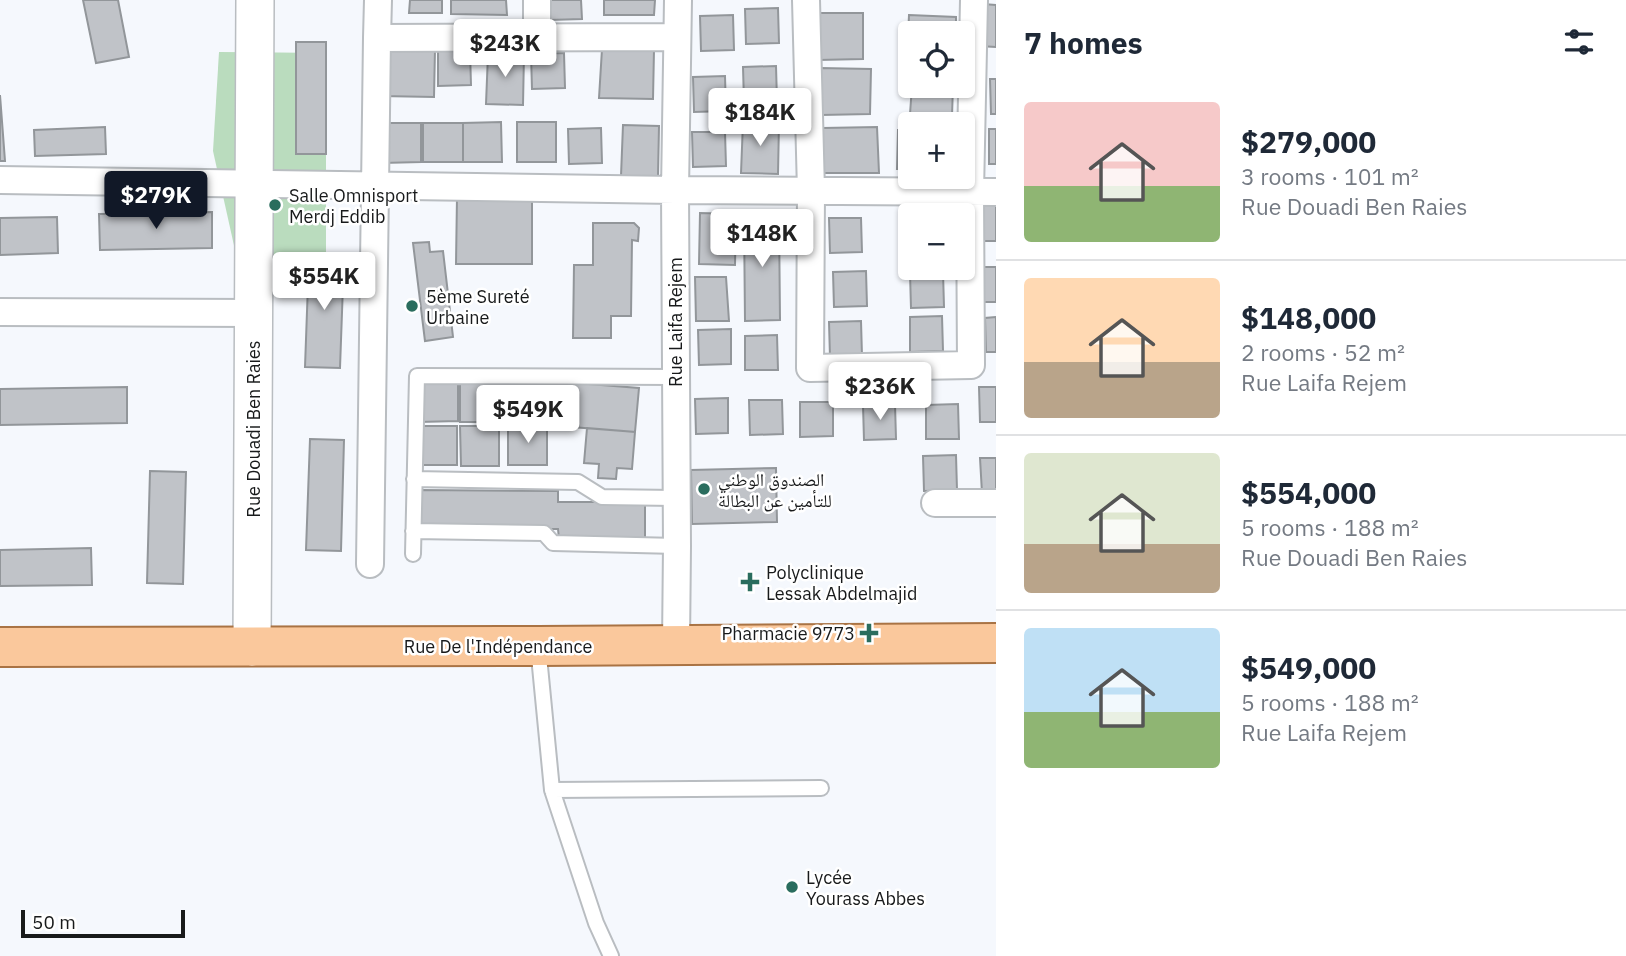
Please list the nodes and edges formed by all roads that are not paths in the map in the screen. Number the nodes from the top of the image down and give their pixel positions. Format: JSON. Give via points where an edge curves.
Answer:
{"nodes":[{"id":1,"x":255,"y":0,"type":"edge"},
{"id":2,"x":378,"y":0,"type":"edge"},
{"id":3,"x":537,"y":0,"type":"edge"},
{"id":4,"x":678,"y":0,"type":"edge"},
{"id":5,"x":806,"y":0,"type":"edge"},
{"id":6,"x":974,"y":0,"type":"edge"},
{"id":7,"x":537,"y":37,"type":"junction"},
{"id":8,"x":677,"y":37,"type":"junction"},
{"id":9,"x":377,"y":38,"type":"junction"},
{"id":10,"x":0,"y":180,"type":"edge"},
{"id":11,"x":254,"y":183,"type":"junction"},
{"id":12,"x":374,"y":185,"type":"junction"},
{"id":13,"x":675,"y":190,"type":"junction"},
{"id":14,"x":811,"y":191,"type":"junction"},
{"id":15,"x":983,"y":192,"type":"edge"},
{"id":16,"x":0,"y":312,"type":"edge"},
{"id":17,"x":254,"y":313,"type":"junction"},
{"id":18,"x":675,"y":377,"type":"junction"},
{"id":19,"x":414,"y":479,"type":"junction"},
{"id":20,"x":675,"y":498,"type":"junction"},
{"id":21,"x":935,"y":503,"type":"dead end"},
{"id":22,"x":996,"y":503,"type":"edge"},
{"id":23,"x":413,"y":531,"type":"junction"},
{"id":24,"x":677,"y":545,"type":"junction"},
{"id":25,"x":413,"y":554,"type":"dead end"},
{"id":26,"x":370,"y":564,"type":"dead end"},
{"id":27,"x":996,"y":643,"type":"edge"},
{"id":28,"x":676,"y":644,"type":"junction"},
{"id":29,"x":538,"y":646,"type":"junction"},
{"id":30,"x":0,"y":647,"type":"edge"},
{"id":31,"x":253,"y":647,"type":"junction"},
{"id":32,"x":821,"y":788,"type":"dead end"},
{"id":33,"x":552,"y":790,"type":"junction"},
{"id":34,"x":611,"y":956,"type":"edge"}],
"edges":[{"from":1,"to":11,"type":"street","name":"Rue Douadi Ben Raies"},
{"from":2,"to":9,"type":"street"},
{"from":3,"to":7,"type":"street"},
{"from":4,"to":8,"type":"street","name":"Rue Laifa Rejem"},
{"from":5,"to":14,"type":"street"},
{"from":6,"to":15,"type":"street"},
{"from":7,"to":8,"type":"street"},
{"from":7,"to":9,"type":"street"},
{"from":8,"to":13,"type":"street","name":"Rue Laifa Rejem"},
{"from":9,"to":12,"type":"street"},
{"from":10,"to":11,"type":"street"},
{"from":11,"to":12,"type":"street"},
{"from":11,"to":17,"type":"street","name":"Rue Douadi Ben Raies"},
{"from":12,"to":13,"type":"street"},
{"from":12,"to":26,"type":"street"},
{"from":13,"to":14,"type":"street"},
{"from":13,"to":18,"type":"street","name":"Rue Laifa Rejem"},
{"from":14,"to":15,"type":"street"},
{"from":14,"to":15,"type":"street","via":[[810,368],[971,365]]},
{"from":16,"to":17,"type":"street"},
{"from":17,"to":31,"type":"street","name":"Rue Douadi Ben Raies"},
{"from":18,"to":19,"type":"lane","via":[[417,376]]},
{"from":18,"to":20,"type":"street","name":"Rue Laifa Rejem"},
{"from":19,"to":20,"type":"lane","via":[[578,482],[602,497]]},
{"from":19,"to":23,"type":"lane"},
{"from":20,"to":24,"type":"street","name":"Rue Laifa Rejem"},
{"from":21,"to":22,"type":"street"},
{"from":23,"to":24,"type":"lane","via":[[544,533],[553,543]]},
{"from":23,"to":25,"type":"lane"},
{"from":24,"to":28,"type":"street","name":"Rue Laifa Rejem"},
{"from":27,"to":28,"type":"main road","name":"Rue De l'Indépendance"},
{"from":28,"to":29,"type":"main road","name":"Rue De l'Indépendance"},
{"from":29,"to":31,"type":"main road","name":"Rue De l'Indépendance"},
{"from":29,"to":33,"type":"lane"},
{"from":30,"to":31,"type":"main road","name":"Rue De l'Indépendance"},
{"from":32,"to":33,"type":"lane"},
{"from":33,"to":34,"type":"lane"}]}
